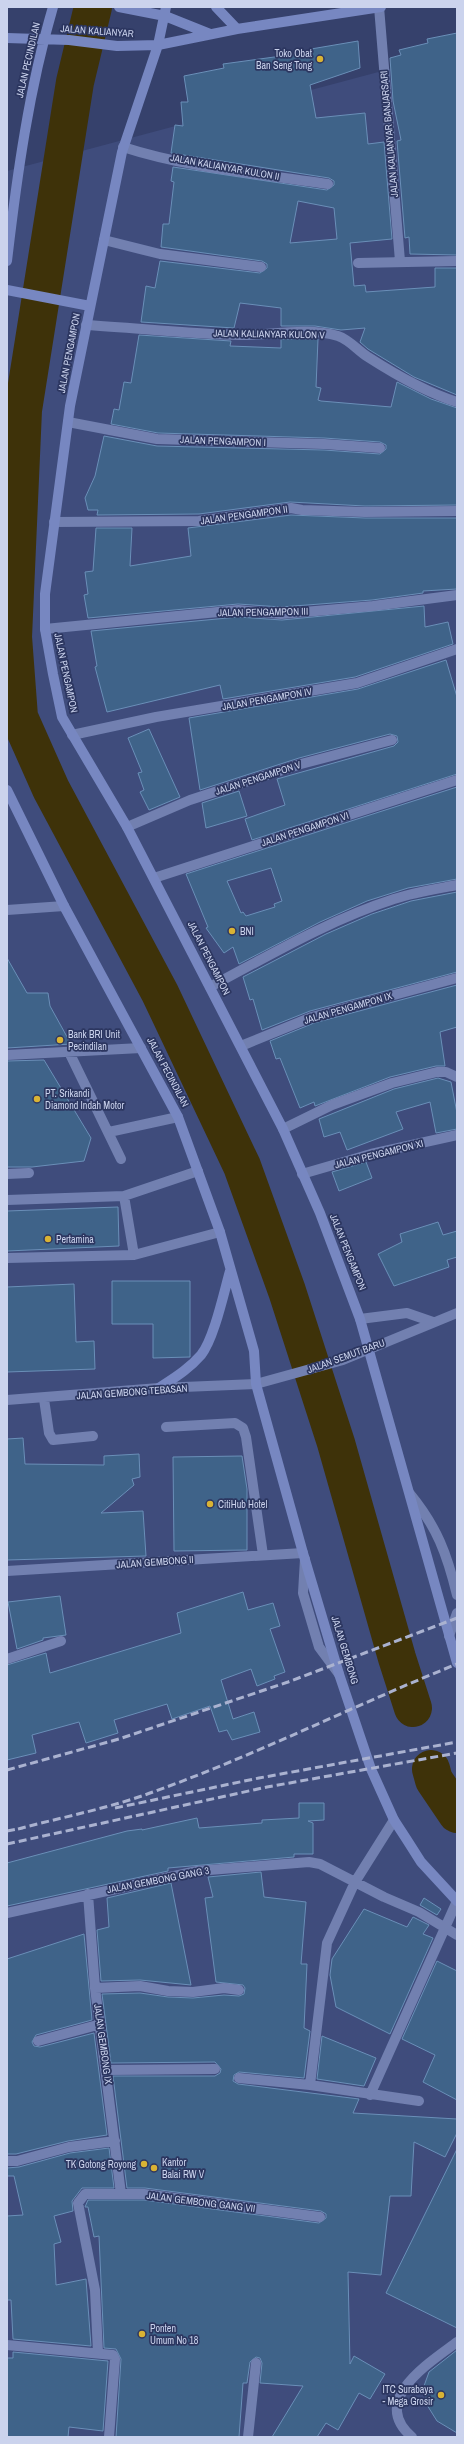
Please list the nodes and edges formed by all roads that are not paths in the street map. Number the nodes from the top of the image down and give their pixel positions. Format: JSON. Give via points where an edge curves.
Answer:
{"nodes":[{"id":1,"x":53,"y":7,"type":"edge"},
{"id":2,"x":120,"y":7,"type":"edge"},
{"id":3,"x":216,"y":7,"type":"edge"},
{"id":4,"x":380,"y":7,"type":"edge"},
{"id":5,"x":166,"y":12,"type":"edge"},
{"id":6,"x":237,"y":29,"type":"junction"},
{"id":7,"x":210,"y":34,"type":"junction"},
{"id":8,"x":7,"y":38,"type":"edge"},
{"id":9,"x":44,"y":40,"type":"junction"},
{"id":10,"x":158,"y":45,"type":"junction"},
{"id":11,"x":123,"y":147,"type":"junction"},
{"id":12,"x":328,"y":184,"type":"dead end"},
{"id":13,"x":10,"y":204,"type":"edge"},
{"id":14,"x":104,"y":240,"type":"junction"},
{"id":15,"x":7,"y":261,"type":"edge"},
{"id":16,"x":400,"y":261,"type":"junction"},
{"id":17,"x":457,"y":261,"type":"edge"},
{"id":18,"x":358,"y":263,"type":"dead end"},
{"id":19,"x":261,"y":267,"type":"dead end"},
{"id":20,"x":7,"y":290,"type":"edge"},
{"id":21,"x":90,"y":306,"type":"junction"},
{"id":22,"x":86,"y":325,"type":"junction"},
{"id":23,"x":457,"y":402,"type":"edge"},
{"id":24,"x":68,"y":422,"type":"junction"},
{"id":25,"x":380,"y":448,"type":"dead end"},
{"id":26,"x":457,"y":511,"type":"edge"},
{"id":27,"x":54,"y":522,"type":"junction"},
{"id":28,"x":457,"y":595,"type":"edge"},
{"id":29,"x":45,"y":629,"type":"junction"},
{"id":30,"x":457,"y":649,"type":"edge"},
{"id":31,"x":72,"y":734,"type":"junction"},
{"id":32,"x":392,"y":740,"type":"dead end"},
{"id":33,"x":457,"y":780,"type":"edge"},
{"id":34,"x":7,"y":790,"type":"edge"},
{"id":35,"x":127,"y":827,"type":"junction"},
{"id":36,"x":154,"y":878,"type":"junction"},
{"id":37,"x":457,"y":885,"type":"edge"},
{"id":38,"x":64,"y":906,"type":"junction"},
{"id":39,"x":7,"y":910,"type":"edge"},
{"id":40,"x":457,"y":978,"type":"edge"},
{"id":41,"x":210,"y":987,"type":"junction"},
{"id":42,"x":241,"y":1046,"type":"junction"},
{"id":43,"x":141,"y":1048,"type":"junction"},
{"id":44,"x":69,"y":1052,"type":"junction"},
{"id":45,"x":7,"y":1055,"type":"edge"},
{"id":46,"x":457,"y":1077,"type":"edge"},
{"id":47,"x":178,"y":1117,"type":"junction"},
{"id":48,"x":284,"y":1129,"type":"junction"},
{"id":49,"x":109,"y":1132,"type":"junction"},
{"id":50,"x":457,"y":1135,"type":"edge"},
{"id":51,"x":121,"y":1159,"type":"dead end"},
{"id":52,"x":198,"y":1171,"type":"junction"},
{"id":53,"x":30,"y":1173,"type":"dead end"},
{"id":54,"x":7,"y":1174,"type":"edge"},
{"id":55,"x":302,"y":1174,"type":"junction"},
{"id":56,"x":124,"y":1196,"type":"junction"},
{"id":57,"x":7,"y":1200,"type":"edge"},
{"id":58,"x":220,"y":1232,"type":"junction"},
{"id":59,"x":134,"y":1256,"type":"junction"},
{"id":60,"x":7,"y":1258,"type":"edge"},
{"id":61,"x":230,"y":1271,"type":"junction"},
{"id":62,"x":457,"y":1313,"type":"edge"},
{"id":63,"x":360,"y":1319,"type":"junction"},
{"id":64,"x":433,"y":1322,"type":"junction"},
{"id":65,"x":369,"y":1349,"type":"junction"},
{"id":66,"x":256,"y":1384,"type":"junction"},
{"id":67,"x":159,"y":1388,"type":"junction"},
{"id":68,"x":44,"y":1398,"type":"junction"},
{"id":69,"x":7,"y":1400,"type":"edge"},
{"id":70,"x":166,"y":1427,"type":"dead end"},
{"id":71,"x":93,"y":1436,"type":"dead end"},
{"id":72,"x":410,"y":1494,"type":"junction"},
{"id":73,"x":263,"y":1555,"type":"junction"},
{"id":74,"x":304,"y":1556,"type":"junction"},
{"id":75,"x":453,"y":1563,"type":"edge"},
{"id":76,"x":7,"y":1571,"type":"edge"},
{"id":77,"x":457,"y":1595,"type":"edge"},
{"id":78,"x":457,"y":1613,"type":"edge"},
{"id":79,"x":449,"y":1636,"type":"junction"},
{"id":80,"x":62,"y":1640,"type":"dead end"},
{"id":81,"x":7,"y":1659,"type":"edge"},
{"id":82,"x":457,"y":1663,"type":"edge"},
{"id":83,"x":394,"y":1820,"type":"junction"},
{"id":84,"x":355,"y":1882,"type":"junction"},
{"id":85,"x":88,"y":1894,"type":"junction"},
{"id":86,"x":457,"y":1901,"type":"edge"},
{"id":87,"x":7,"y":1912,"type":"edge"},
{"id":88,"x":446,"y":1926,"type":"junction"},
{"id":89,"x":457,"y":1935,"type":"edge"},
{"id":90,"x":95,"y":1988,"type":"junction"},
{"id":91,"x":239,"y":1990,"type":"dead end"},
{"id":92,"x":101,"y":2024,"type":"junction"},
{"id":93,"x":38,"y":2042,"type":"dead end"},
{"id":94,"x":214,"y":2069,"type":"dead end"},
{"id":95,"x":107,"y":2070,"type":"junction"},
{"id":96,"x":239,"y":2078,"type":"dead end"},
{"id":97,"x":310,"y":2085,"type":"junction"},
{"id":98,"x":370,"y":2095,"type":"junction"},
{"id":99,"x":419,"y":2101,"type":"dead end"},
{"id":100,"x":115,"y":2141,"type":"junction"},
{"id":101,"x":7,"y":2161,"type":"edge"},
{"id":102,"x":121,"y":2194,"type":"junction"},
{"id":103,"x":320,"y":2217,"type":"dead end"},
{"id":104,"x":457,"y":2342,"type":"edge"},
{"id":105,"x":7,"y":2344,"type":"edge"},
{"id":106,"x":98,"y":2353,"type":"junction"},
{"id":107,"x":256,"y":2363,"type":"dead end"},
{"id":108,"x":108,"y":2437,"type":"edge"},
{"id":109,"x":248,"y":2437,"type":"edge"},
{"id":110,"x":412,"y":2437,"type":"edge"}],
"edges":[{"from":1,"to":9,"type":"main road","name":"JALAN PECINDILAN"},
{"from":2,"to":5,"type":"main road"},
{"from":3,"to":6,"type":"main road"},
{"from":4,"to":6,"type":"main road","name":"JALAN KALIANYAR"},
{"from":4,"to":16,"type":"street","name":"JALAN KALIANYAR BANJARSARI"},
{"from":5,"to":7,"type":"main road"},
{"from":5,"to":10,"type":"main road","name":"JALAN PENGAMPON"},
{"from":6,"to":7,"type":"main road","name":"JALAN KALIANYAR"},
{"from":7,"to":10,"type":"main road","name":"JALAN KALIANYAR"},
{"from":8,"to":9,"type":"main road","name":"JALAN KALIANYAR"},
{"from":9,"to":10,"type":"main road","name":"JALAN KALIANYAR","via":[[69,40],[117,46]]},
{"from":9,"to":13,"type":"main road","name":"JALAN PECINDILAN"},
{"from":10,"to":11,"type":"main road","name":"JALAN PENGAMPON"},
{"from":11,"to":12,"type":"street","name":"JALAN KALIANYAR KULON II","via":[[142,153],[224,168]]},
{"from":11,"to":14,"type":"main road","name":"JALAN PENGAMPON"},
{"from":13,"to":15,"type":"main road","name":"JALAN PECINDILAN"},
{"from":14,"to":19,"type":"street","via":[[160,254]]},
{"from":14,"to":21,"type":"main road","name":"JALAN PENGAMPON"},
{"from":16,"to":17,"type":"street"},
{"from":16,"to":18,"type":"street"},
{"from":20,"to":21,"type":"main road"},
{"from":21,"to":22,"type":"main road","name":"JALAN PENGAMPON"},
{"from":22,"to":23,"type":"street","name":"JALAN KALIANYAR KULON V","via":[[241,335],[316,333],[337,336],[393,373],[432,394]]},
{"from":22,"to":24,"type":"main road","name":"JALAN PENGAMPON"},
{"from":24,"to":25,"type":"street","name":"JALAN PENGAMPON I","via":[[157,439]]},
{"from":24,"to":27,"type":"main road","name":"JALAN PENGAMPON"},
{"from":26,"to":27,"type":"street","name":"JALAN PENGAMPON II","via":[[291,508],[199,521]]},
{"from":27,"to":29,"type":"main road","name":"JALAN PENGAMPON","via":[[45,594]]},
{"from":28,"to":29,"type":"street","name":"JALAN PENGAMPON III","via":[[281,614],[238,610]]},
{"from":29,"to":31,"type":"main road","name":"JALAN PENGAMPON","via":[[62,717]]},
{"from":30,"to":31,"type":"street","name":"JALAN PENGAMPON IV","via":[[357,683]]},
{"from":31,"to":35,"type":"main road","name":"JALAN PENGAMPON"},
{"from":32,"to":35,"type":"street","name":"JALAN PENGAMPON V","via":[[301,764],[190,800]]},
{"from":33,"to":36,"type":"street","name":"JALAN PENGAMPON VI"},
{"from":34,"to":38,"type":"main road","name":"JALAN PECINDILAN"},
{"from":35,"to":36,"type":"main road","name":"JALAN PENGAMPON"},
{"from":36,"to":41,"type":"main road","name":"JALAN PENGAMPON"},
{"from":37,"to":41,"type":"street","via":[[394,899],[348,917],[312,933]]},
{"from":38,"to":39,"type":"street"},
{"from":38,"to":43,"type":"main road","name":"JALAN PECINDILAN"},
{"from":40,"to":42,"type":"street","name":"JALAN PENGAMPON IX","via":[[312,1017]]},
{"from":41,"to":42,"type":"main road","name":"JALAN PENGAMPON"},
{"from":42,"to":48,"type":"main road","name":"JALAN PENGAMPON"},
{"from":43,"to":44,"type":"street"},
{"from":43,"to":47,"type":"main road","name":"JALAN PECINDILAN"},
{"from":44,"to":45,"type":"street"},
{"from":44,"to":49,"type":"street"},
{"from":46,"to":48,"type":"street","via":[[446,1072],[437,1072],[392,1084],[332,1105]]},
{"from":47,"to":49,"type":"street"},
{"from":47,"to":52,"type":"main road","name":"JALAN PECINDILAN"},
{"from":48,"to":55,"type":"main road","name":"JALAN PENGAMPON"},
{"from":49,"to":51,"type":"street"},
{"from":50,"to":55,"type":"street","name":"JALAN PENGAMPON XI","via":[[371,1154]]},
{"from":52,"to":56,"type":"street"},
{"from":52,"to":58,"type":"main road","name":"JALAN PECINDILAN"},
{"from":53,"to":54,"type":"street"},
{"from":55,"to":63,"type":"main road","name":"JALAN PENGAMPON"},
{"from":56,"to":57,"type":"street"},
{"from":56,"to":59,"type":"street"},
{"from":58,"to":59,"type":"street"},
{"from":58,"to":61,"type":"main road","name":"JALAN PECINDILAN"},
{"from":59,"to":60,"type":"street"},
{"from":61,"to":66,"type":"main road","name":"JALAN PECINDILAN","via":[[254,1351]]},
{"from":61,"to":67,"type":"main road","via":[[208,1343],[201,1355],[188,1368]]},
{"from":62,"to":64,"type":"street","name":"JALAN SEMUT BARU"},
{"from":63,"to":64,"type":"street","via":[[407,1313]]},
{"from":63,"to":65,"type":"main road","name":"JALAN PENGAMPON"},
{"from":64,"to":65,"type":"street","name":"JALAN SEMUT BARU"},
{"from":65,"to":66,"type":"street","name":"JALAN SEMUT BARU","via":[[295,1375]]},
{"from":65,"to":72,"type":"main road"},
{"from":66,"to":67,"type":"street","name":"JALAN GEMBONG TEBASAN"},
{"from":66,"to":74,"type":"main road","name":"JALAN GEMBONG"},
{"from":67,"to":68,"type":"street","name":"JALAN GEMBONG TEBASAN"},
{"from":68,"to":69,"type":"street","name":"JALAN GEMBONG TEBASAN"},
{"from":68,"to":71,"type":"street","via":[[49,1433],[53,1440]]},
{"from":70,"to":73,"type":"street","via":[[236,1423],[243,1428]]},
{"from":72,"to":75,"type":"street","via":[[430,1520]]},
{"from":72,"to":79,"type":"main road"},
{"from":73,"to":74,"type":"street","name":"JALAN GEMBONG II"},
{"from":73,"to":76,"type":"street","name":"JALAN GEMBONG II"},
{"from":74,"to":83,"type":"main road","name":"JALAN GEMBONG","via":[[339,1674],[371,1769]]},
{"from":75,"to":77,"type":"street"},
{"from":78,"to":79,"type":"street"},
{"from":79,"to":82,"type":"main road"},
{"from":80,"to":81,"type":"street"},
{"from":83,"to":84,"type":"street"},
{"from":83,"to":86,"type":"main road","name":"JALAN GEMBONG","via":[[421,1862]]},
{"from":84,"to":85,"type":"street","name":"JALAN GEMBONG GANG 3","via":[[320,1864],[309,1862],[197,1871]]},
{"from":84,"to":88,"type":"street","name":"JALAN GEMBONG GANG 3"},
{"from":84,"to":97,"type":"street","via":[[327,1943]]},
{"from":85,"to":87,"type":"street","name":"JALAN GEMBONG GANG 3"},
{"from":85,"to":90,"type":"street","name":"JALAN GEMBONG IX"},
{"from":86,"to":88,"type":"street"},
{"from":88,"to":89,"type":"street","name":"JALAN GEMBONG GANG 3"},
{"from":88,"to":98,"type":"street"},
{"from":90,"to":91,"type":"street","via":[[140,1986],[193,1992],[224,1988]]},
{"from":90,"to":92,"type":"street","name":"JALAN GEMBONG IX"},
{"from":92,"to":93,"type":"street"},
{"from":92,"to":95,"type":"street","name":"JALAN GEMBONG IX"},
{"from":94,"to":95,"type":"street"},
{"from":95,"to":100,"type":"street","name":"JALAN GEMBONG IX"},
{"from":96,"to":97,"type":"street"},
{"from":97,"to":98,"type":"street"},
{"from":98,"to":99,"type":"street"},
{"from":100,"to":101,"type":"street","via":[[69,2147],[17,2161]]},
{"from":100,"to":102,"type":"street","name":"JALAN GEMBONG IX"},
{"from":102,"to":103,"type":"street","name":"JALAN GEMBONG GANG VII","via":[[144,2194]]},
{"from":102,"to":106,"type":"street","name":"JALAN GEMBONG GANG VII","via":[[88,2193],[81,2197],[78,2203],[95,2290]]},
{"from":104,"to":110,"type":"street","via":[[419,2371],[401,2394],[396,2409],[398,2419]]},
{"from":105,"to":106,"type":"street"},
{"from":106,"to":108,"type":"street","via":[[113,2355],[115,2359]]},
{"from":107,"to":109,"type":"street"}]}
